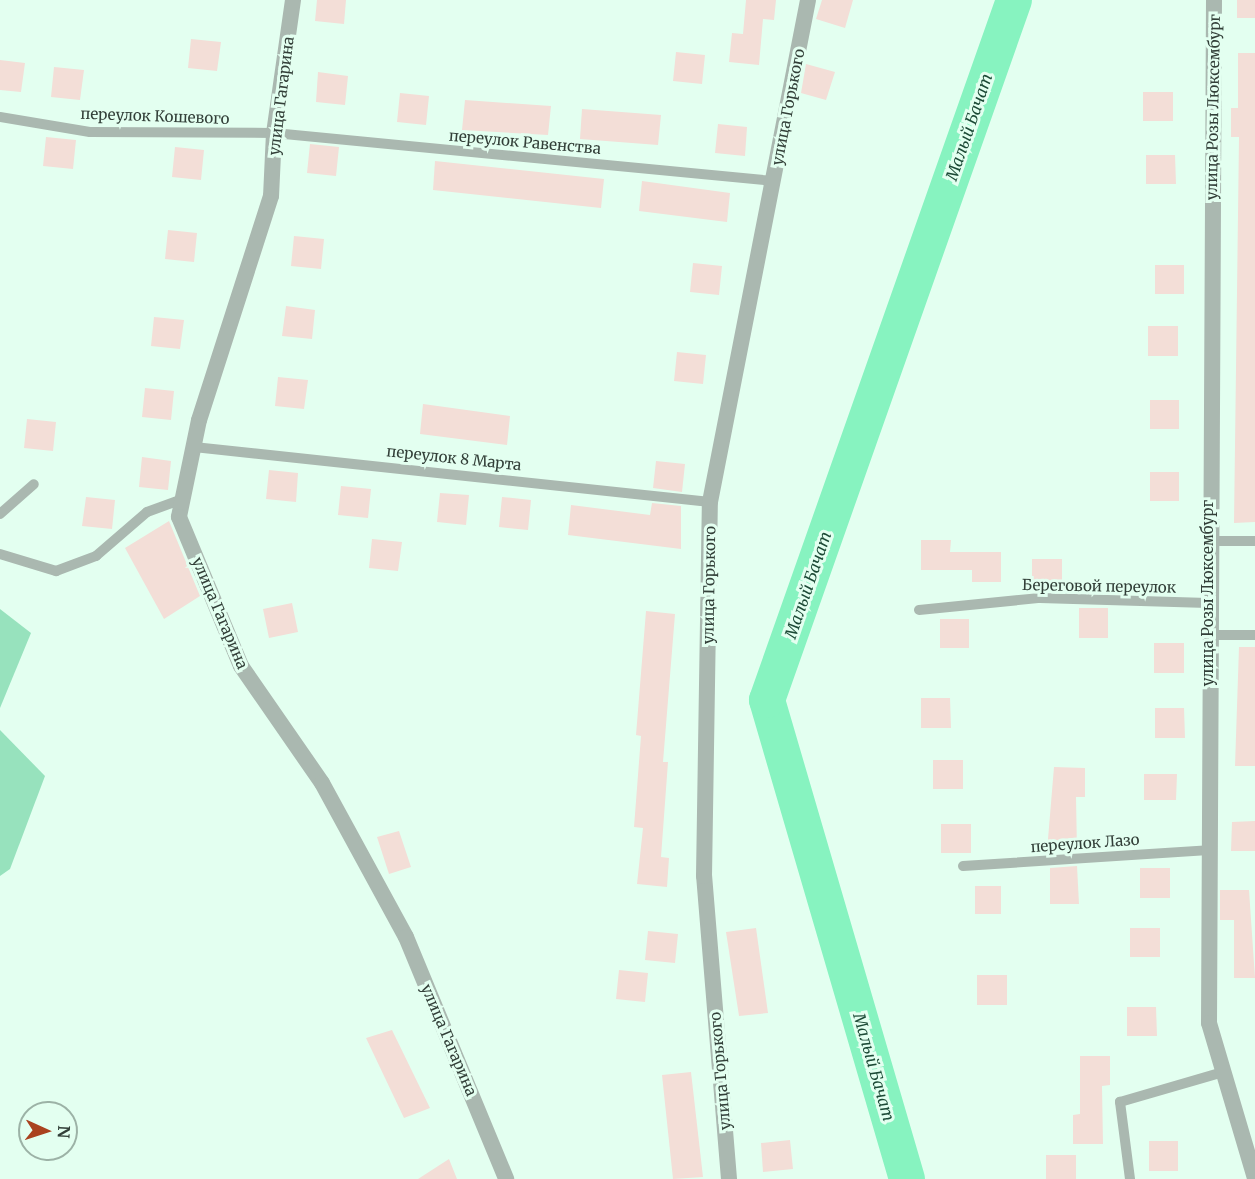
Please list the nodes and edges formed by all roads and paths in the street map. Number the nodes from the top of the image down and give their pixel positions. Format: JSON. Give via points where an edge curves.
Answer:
{"nodes":[{"id":1,"x":293,"y":0,"type":"edge"},
{"id":2,"x":808,"y":0,"type":"edge"},
{"id":3,"x":1214,"y":0,"type":"edge"},
{"id":4,"x":0,"y":117,"type":"edge"},
{"id":5,"x":274,"y":134,"type":"junction"},
{"id":6,"x":773,"y":181,"type":"junction"},
{"id":7,"x":194,"y":447,"type":"junction"},
{"id":8,"x":34,"y":484,"type":"dead end"},
{"id":9,"x":183,"y":499,"type":"junction"},
{"id":10,"x":710,"y":502,"type":"junction"},
{"id":11,"x":0,"y":514,"type":"edge"},
{"id":12,"x":1208,"y":541,"type":"junction"},
{"id":13,"x":1255,"y":541,"type":"edge"},
{"id":14,"x":0,"y":554,"type":"edge"},
{"id":15,"x":1208,"y":603,"type":"junction"},
{"id":16,"x":919,"y":610,"type":"dead end"},
{"id":17,"x":1208,"y":635,"type":"junction"},
{"id":18,"x":1255,"y":635,"type":"edge"},
{"id":19,"x":1208,"y":850,"type":"junction"},
{"id":20,"x":963,"y":866,"type":"dead end"},
{"id":21,"x":1223,"y":1072,"type":"junction"},
{"id":22,"x":1255,"y":1178,"type":"edge"},
{"id":23,"x":506,"y":1179,"type":"edge"},
{"id":24,"x":729,"y":1179,"type":"edge"},
{"id":25,"x":1130,"y":1179,"type":"edge"}],
"edges":[{"from":1,"to":5,"type":"street","name":"улица Гагарина"},
{"from":2,"to":6,"type":"street","name":"улица Горького"},
{"from":3,"to":12,"type":"street","name":"улица Розы Люксембург"},
{"from":4,"to":5,"type":"lane","name":"переулок Кошевого","via":[[90,132]]},
{"from":5,"to":6,"type":"lane","name":"переулок Равенства"},
{"from":5,"to":7,"type":"street","name":"улица Гагарина","via":[[271,196]]},
{"from":6,"to":10,"type":"street","name":"улица Горького"},
{"from":7,"to":9,"type":"street","name":"улица Гагарина"},
{"from":7,"to":10,"type":"lane","name":"переулок 8 Марта"},
{"from":8,"to":11,"type":"lane"},
{"from":9,"to":14,"type":"lane","via":[[147,512],[96,556],[56,570]]},
{"from":9,"to":23,"type":"street","name":"улица Гагарина","via":[[179,517],[241,666],[322,783],[406,938]]},
{"from":10,"to":24,"type":"street","name":"улица Горького","via":[[704,876]]},
{"from":12,"to":13,"type":"lane"},
{"from":12,"to":15,"type":"street","name":"улица Розы Люксембург"},
{"from":15,"to":16,"type":"lane","name":"Береговой переулок","via":[[1040,598]]},
{"from":15,"to":17,"type":"street","name":"улица Розы Люксембург"},
{"from":17,"to":18,"type":"lane"},
{"from":17,"to":19,"type":"street","name":"улица Розы Люксембург"},
{"from":19,"to":20,"type":"lane","name":"переулок Лазо"},
{"from":19,"to":21,"type":"street","name":"улица Розы Люксембург","via":[[1209,1023]]},
{"from":21,"to":22,"type":"street","name":"улица Розы Люксембург"},
{"from":21,"to":25,"type":"lane","via":[[1120,1102]]}]}
